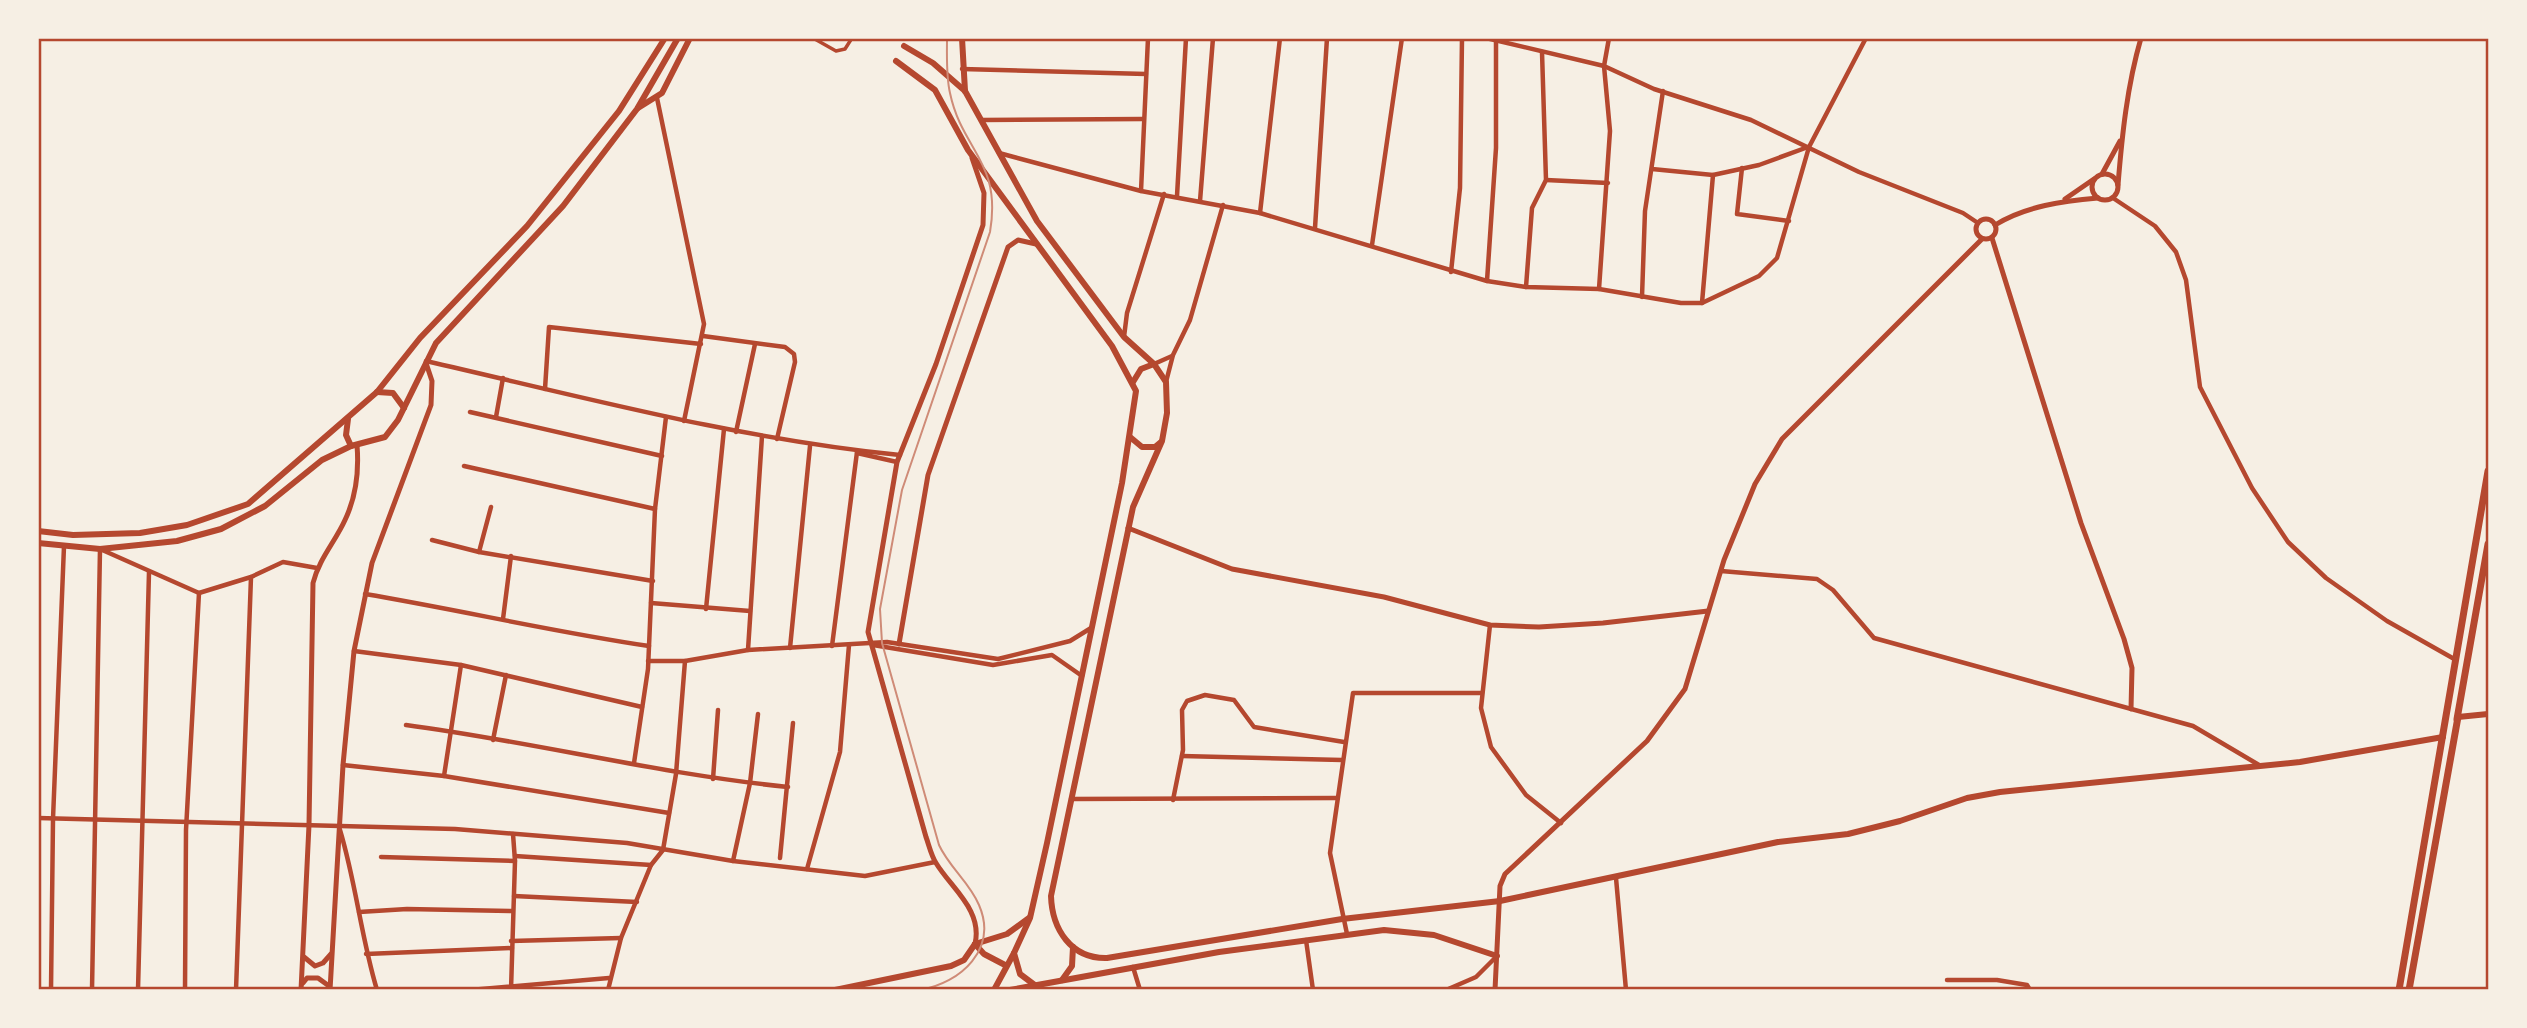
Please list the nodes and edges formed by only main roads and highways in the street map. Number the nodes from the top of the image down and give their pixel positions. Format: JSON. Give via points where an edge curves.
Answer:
{"nodes":[{"id":1,"x":665,"y":38,"type":"edge"},
{"id":2,"x":678,"y":38,"type":"edge"},
{"id":3,"x":690,"y":38,"type":"edge"},
{"id":4,"x":962,"y":38,"type":"edge"},
{"id":5,"x":904,"y":46,"type":"dead end"},
{"id":6,"x":896,"y":61,"type":"dead end"},
{"id":7,"x":965,"y":91,"type":"junction"},
{"id":8,"x":636,"y":109,"type":"junction"},
{"id":9,"x":1154,"y":364,"type":"junction"},
{"id":10,"x":1133,"y":382,"type":"junction"},
{"id":11,"x":377,"y":392,"type":"junction"},
{"id":12,"x":404,"y":408,"type":"junction"},
{"id":13,"x":348,"y":419,"type":"junction"},
{"id":14,"x":1130,"y":437,"type":"junction"},
{"id":15,"x":1162,"y":441,"type":"junction"},
{"id":16,"x":354,"y":445,"type":"junction"},
{"id":17,"x":2488,"y":471,"type":"edge"},
{"id":18,"x":38,"y":531,"type":"edge"},
{"id":19,"x":38,"y":543,"type":"edge"},
{"id":20,"x":2488,"y":544,"type":"edge"},
{"id":21,"x":2488,"y":714,"type":"edge"},
{"id":22,"x":2458,"y":717,"type":"junction"},
{"id":23,"x":2445,"y":724,"type":"junction"},
{"id":24,"x":2443,"y":737,"type":"junction"},
{"id":25,"x":1030,"y":918,"type":"junction"},
{"id":26,"x":975,"y":944,"type":"junction"},
{"id":27,"x":1073,"y":947,"type":"junction"},
{"id":28,"x":1014,"y":953,"type":"junction"},
{"id":29,"x":1497,"y":956,"type":"road end"},
{"id":30,"x":1005,"y":965,"type":"junction"},
{"id":31,"x":1062,"y":981,"type":"junction"},
{"id":32,"x":1035,"y":986,"type":"junction"},
{"id":33,"x":835,"y":989,"type":"edge"},
{"id":34,"x":994,"y":989,"type":"edge"},
{"id":35,"x":1010,"y":989,"type":"edge"},
{"id":36,"x":2399,"y":989,"type":"edge"},
{"id":37,"x":2409,"y":989,"type":"edge"}],
"edges":[{"from":1,"to":11,"type":"main road","via":[[635,89],[551,198],[420,338]]},
{"from":2,"to":8,"type":"main road"},
{"from":3,"to":8,"type":"main road","via":[[667,85],[657,98]]},
{"from":4,"to":7,"type":"main road"},
{"from":5,"to":7,"type":"main road"},
{"from":6,"to":10,"type":"main road","via":[[935,90],[968,150],[1112,346]]},
{"from":7,"to":9,"type":"main road","via":[[1037,220],[1124,337]]},
{"from":8,"to":12,"type":"main road","via":[[563,205],[449,328],[426,361]]},
{"from":9,"to":10,"type":"main road","via":[[1142,369]]},
{"from":9,"to":15,"type":"main road","via":[[1166,382]]},
{"from":10,"to":14,"type":"main road","via":[[1136,401]]},
{"from":11,"to":12,"type":"main road","via":[[393,393]]},
{"from":11,"to":13,"type":"main road"},
{"from":12,"to":16,"type":"main road","via":[[385,437]]},
{"from":13,"to":16,"type":"main road","via":[[346,435]]},
{"from":13,"to":18,"type":"main road","via":[[248,504],[187,525],[140,533]]},
{"from":14,"to":15,"type":"main road","via":[[1142,447],[1155,447]]},
{"from":14,"to":25,"type":"main road"},
{"from":15,"to":27,"type":"main road","via":[[1128,528],[1051,896],[1055,923]]},
{"from":16,"to":19,"type":"main road","via":[[313,467],[265,506],[221,529],[177,541],[100,549]]},
{"from":17,"to":23,"type":"main road"},
{"from":20,"to":22,"type":"main road"},
{"from":21,"to":22,"type":"main road"},
{"from":22,"to":23,"type":"main road"},
{"from":22,"to":24,"type":"main road"},
{"from":22,"to":37,"type":"main road"},
{"from":23,"to":24,"type":"main road"},
{"from":24,"to":27,"type":"main road","via":[[2300,762],[1967,798],[1848,834],[1778,842],[1500,901],[1342,919],[1107,958],[1081,954]]},
{"from":24,"to":36,"type":"main road"},
{"from":25,"to":26,"type":"main road","via":[[1007,934]]},
{"from":25,"to":28,"type":"main road"},
{"from":26,"to":30,"type":"main road"},
{"from":26,"to":33,"type":"main road","via":[[964,960],[951,966]]},
{"from":27,"to":31,"type":"main road","via":[[1072,966]]},
{"from":28,"to":30,"type":"main road"},
{"from":28,"to":32,"type":"main road","via":[[1020,974]]},
{"from":29,"to":31,"type":"main road","via":[[1434,934],[1384,930],[1133,966]]},
{"from":30,"to":34,"type":"main road"},
{"from":31,"to":32,"type":"main road"},
{"from":32,"to":35,"type":"main road"}]}
